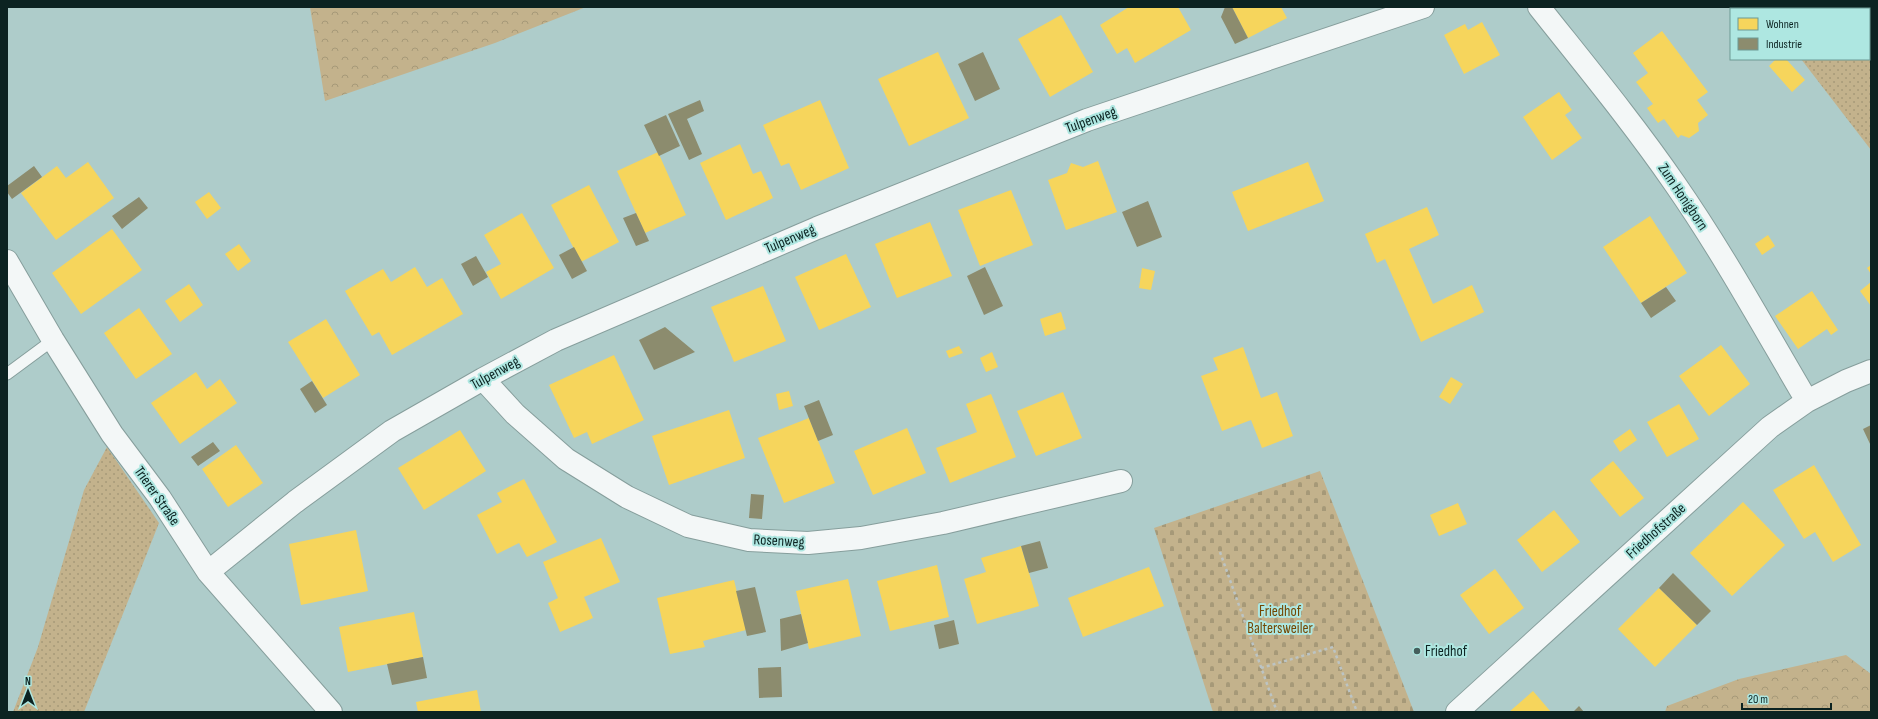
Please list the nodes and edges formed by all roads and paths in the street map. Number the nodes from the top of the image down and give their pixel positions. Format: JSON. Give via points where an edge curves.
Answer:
{"nodes":[{"id":1,"x":1423,"y":7,"type":"edge"},
{"id":2,"x":1539,"y":7,"type":"edge"},
{"id":3,"x":7,"y":261,"type":"edge"},
{"id":4,"x":53,"y":340,"type":"junction"},
{"id":5,"x":1871,"y":371,"type":"edge"},
{"id":6,"x":7,"y":374,"type":"edge"},
{"id":7,"x":483,"y":379,"type":"junction"},
{"id":8,"x":1807,"y":401,"type":"junction"},
{"id":9,"x":1121,"y":481,"type":"dead end"},
{"id":10,"x":1220,"y":552,"type":"dead end"},
{"id":11,"x":208,"y":572,"type":"junction"},
{"id":12,"x":1261,"y":668,"type":"junction"},
{"id":13,"x":331,"y":712,"type":"edge"},
{"id":14,"x":1277,"y":712,"type":"edge"},
{"id":15,"x":1357,"y":712,"type":"edge"},
{"id":16,"x":1457,"y":712,"type":"edge"}],
"edges":[{"from":1,"to":7,"type":"street","name":"Tulpenweg","via":[[1087,120],[817,228],[556,340]]},
{"from":2,"to":8,"type":"street","name":"Zum Honigborn","via":[[1676,184]]},
{"from":3,"to":4,"type":"street","name":"Trierer Straße"},
{"from":4,"to":6,"type":"lane"},
{"from":4,"to":11,"type":"street","name":"Trierer Straße","via":[[112,434],[160,498]]},
{"from":5,"to":8,"type":"street","name":"Friedhofstraße"},
{"from":7,"to":9,"type":"street","name":"Rosenweg","via":[[515,414],[566,460],[627,497],[688,526],[749,540],[808,543],[862,538]]},
{"from":7,"to":11,"type":"street","name":"Tulpenweg","via":[[392,431],[295,502]]},
{"from":8,"to":16,"type":"street","name":"Friedhofstraße","via":[[1770,428]]},
{"from":10,"to":12,"type":"path"},
{"from":11,"to":13,"type":"street","name":"Trierer Straße"},
{"from":12,"to":14,"type":"path"},
{"from":12,"to":15,"type":"path","via":[[1333,647]]}]}
